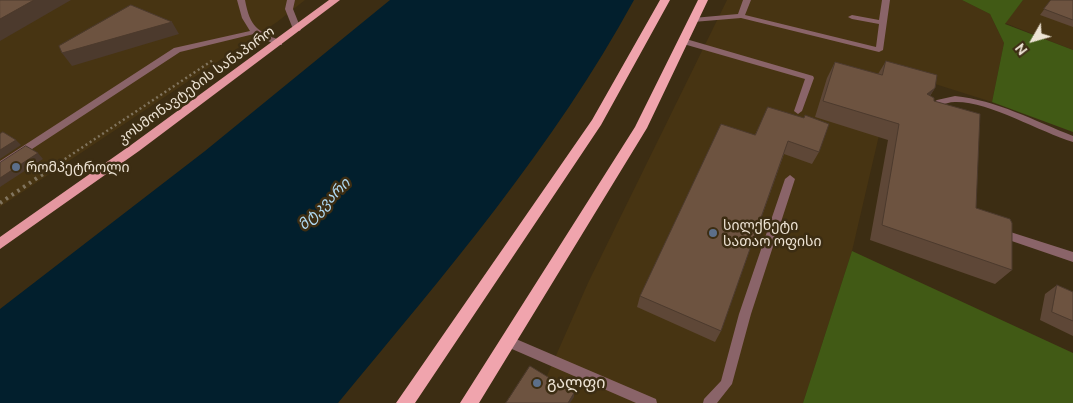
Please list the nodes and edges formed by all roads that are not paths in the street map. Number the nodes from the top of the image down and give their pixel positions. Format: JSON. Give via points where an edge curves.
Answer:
{"nodes":[{"id":1,"x":242,"y":0,"type":"edge"},
{"id":2,"x":291,"y":0,"type":"edge"},
{"id":3,"x":335,"y":0,"type":"edge"},
{"id":4,"x":665,"y":0,"type":"edge"},
{"id":5,"x":702,"y":0,"type":"edge"},
{"id":6,"x":747,"y":0,"type":"edge"},
{"id":7,"x":886,"y":0,"type":"edge"},
{"id":8,"x":741,"y":16,"type":"junction"},
{"id":9,"x":852,"y":17,"type":"dead end"},
{"id":10,"x":693,"y":20,"type":"junction"},
{"id":11,"x":883,"y":23,"type":"junction"},
{"id":12,"x":297,"y":29,"type":"junction"},
{"id":13,"x":254,"y":32,"type":"junction"},
{"id":14,"x":682,"y":41,"type":"junction"},
{"id":15,"x":279,"y":43,"type":"junction"},
{"id":16,"x":922,"y":110,"type":"edge"},
{"id":17,"x":798,"y":111,"type":"dead end"},
{"id":18,"x":1073,"y":140,"type":"edge"},
{"id":19,"x":0,"y":166,"type":"edge"},
{"id":20,"x":790,"y":179,"type":"dead end"},
{"id":21,"x":1001,"y":233,"type":"edge"},
{"id":22,"x":0,"y":244,"type":"edge"},
{"id":23,"x":1073,"y":257,"type":"edge"},
{"id":24,"x":509,"y":342,"type":"junction"},
{"id":25,"x":405,"y":403,"type":"edge"},
{"id":26,"x":469,"y":403,"type":"edge"},
{"id":27,"x":651,"y":403,"type":"edge"},
{"id":28,"x":709,"y":403,"type":"edge"}],
"edges":[{"from":1,"to":13,"type":"lane","via":[[244,15]]},
{"from":2,"to":12,"type":"lane","via":[[289,9]]},
{"from":3,"to":12,"type":"main road","name":"კოსმონავტების სანაპირო"},
{"from":4,"to":25,"type":"highway","via":[[597,122]]},
{"from":5,"to":10,"type":"highway"},
{"from":6,"to":8,"type":"lane"},
{"from":7,"to":11,"type":"lane"},
{"from":8,"to":10,"type":"lane"},
{"from":8,"to":11,"type":"lane","via":[[879,50]]},
{"from":9,"to":11,"type":"lane"},
{"from":10,"to":14,"type":"highway"},
{"from":12,"to":15,"type":"main road","name":"კოსმონავტების სანაპირო"},
{"from":13,"to":15,"type":"lane"},
{"from":13,"to":19,"type":"lane","via":[[177,50]]},
{"from":14,"to":17,"type":"lane","via":[[810,78]]},
{"from":14,"to":24,"type":"highway","via":[[641,128]]},
{"from":15,"to":22,"type":"main road","name":"კოსმონავტების სანაპირო"},
{"from":16,"to":18,"type":"lane","via":[[937,102],[956,99],[982,105]]},
{"from":20,"to":28,"type":"lane","via":[[726,384]]},
{"from":21,"to":23,"type":"lane"},
{"from":24,"to":26,"type":"highway"},
{"from":24,"to":27,"type":"lane"}]}
